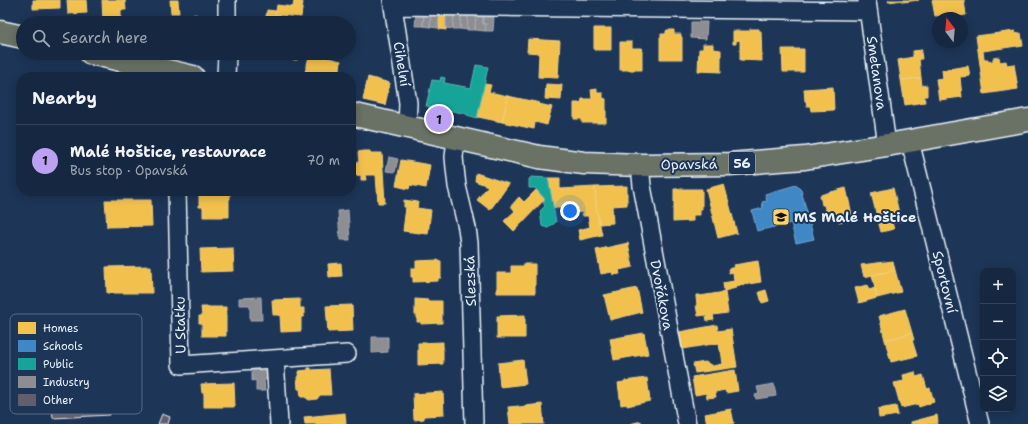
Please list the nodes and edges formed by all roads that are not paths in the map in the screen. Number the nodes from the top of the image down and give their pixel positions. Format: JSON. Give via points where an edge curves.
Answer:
{"nodes":[{"id":1,"x":227,"y":0,"type":"edge"},
{"id":2,"x":393,"y":3,"type":"edge"},
{"id":3,"x":867,"y":5,"type":"edge"},
{"id":4,"x":227,"y":16,"type":"edge"},
{"id":5,"x":0,"y":32,"type":"edge"},
{"id":6,"x":16,"y":35,"type":"edge"},
{"id":7,"x":119,"y":60,"type":"edge"},
{"id":8,"x":227,"y":60,"type":"edge"},
{"id":9,"x":167,"y":72,"type":"edge"},
{"id":10,"x":226,"y":72,"type":"edge"},
{"id":11,"x":356,"y":115,"type":"edge"},
{"id":12,"x":1028,"y":120,"type":"edge"},
{"id":13,"x":407,"y":128,"type":"junction"},
{"id":14,"x":456,"y":139,"type":"junction"},
{"id":15,"x":910,"y":141,"type":"junction"},
{"id":16,"x":888,"y":145,"type":"junction"},
{"id":17,"x":640,"y":165,"type":"junction"},
{"id":18,"x":177,"y":196,"type":"edge"},
{"id":19,"x":347,"y":354,"type":"dead end"},
{"id":20,"x":275,"y":359,"type":"junction"},
{"id":21,"x":279,"y":424,"type":"edge"},
{"id":22,"x":474,"y":424,"type":"edge"},
{"id":23,"x":687,"y":424,"type":"edge"},
{"id":24,"x":980,"y":424,"type":"edge"}],
"edges":[{"from":1,"to":4,"type":"street"},
{"from":2,"to":3,"type":"street","via":[[856,11]]},
{"from":2,"to":13,"type":"street","name":"Cihelní","via":[[408,103]]},
{"from":3,"to":16,"type":"street","name":"Smetanova"},
{"from":5,"to":6,"type":"main road"},
{"from":7,"to":9,"type":"main road"},
{"from":8,"to":10,"type":"street"},
{"from":11,"to":13,"type":"main road","name":"Opavská","number":"56"},
{"from":12,"to":15,"type":"main road","name":"Opavská","number":"56"},
{"from":13,"to":14,"type":"main road","name":"Opavská","number":"56"},
{"from":14,"to":17,"type":"main road","name":"Opavská","number":"56","via":[[560,161]]},
{"from":14,"to":22,"type":"street","name":"Slezská","via":[[454,157],[457,186],[467,228],[470,258]]},
{"from":15,"to":16,"type":"main road","name":"Opavská","number":"56"},
{"from":15,"to":24,"type":"street","name":"Sportovní"},
{"from":16,"to":17,"type":"main road","name":"Opavská","number":"56","via":[[805,158],[729,164]]},
{"from":17,"to":23,"type":"street","name":"Dvořákova"},
{"from":18,"to":20,"type":"street","name":"U Statku","via":[[181,365]]},
{"from":19,"to":20,"type":"street"},
{"from":20,"to":21,"type":"street"}]}
